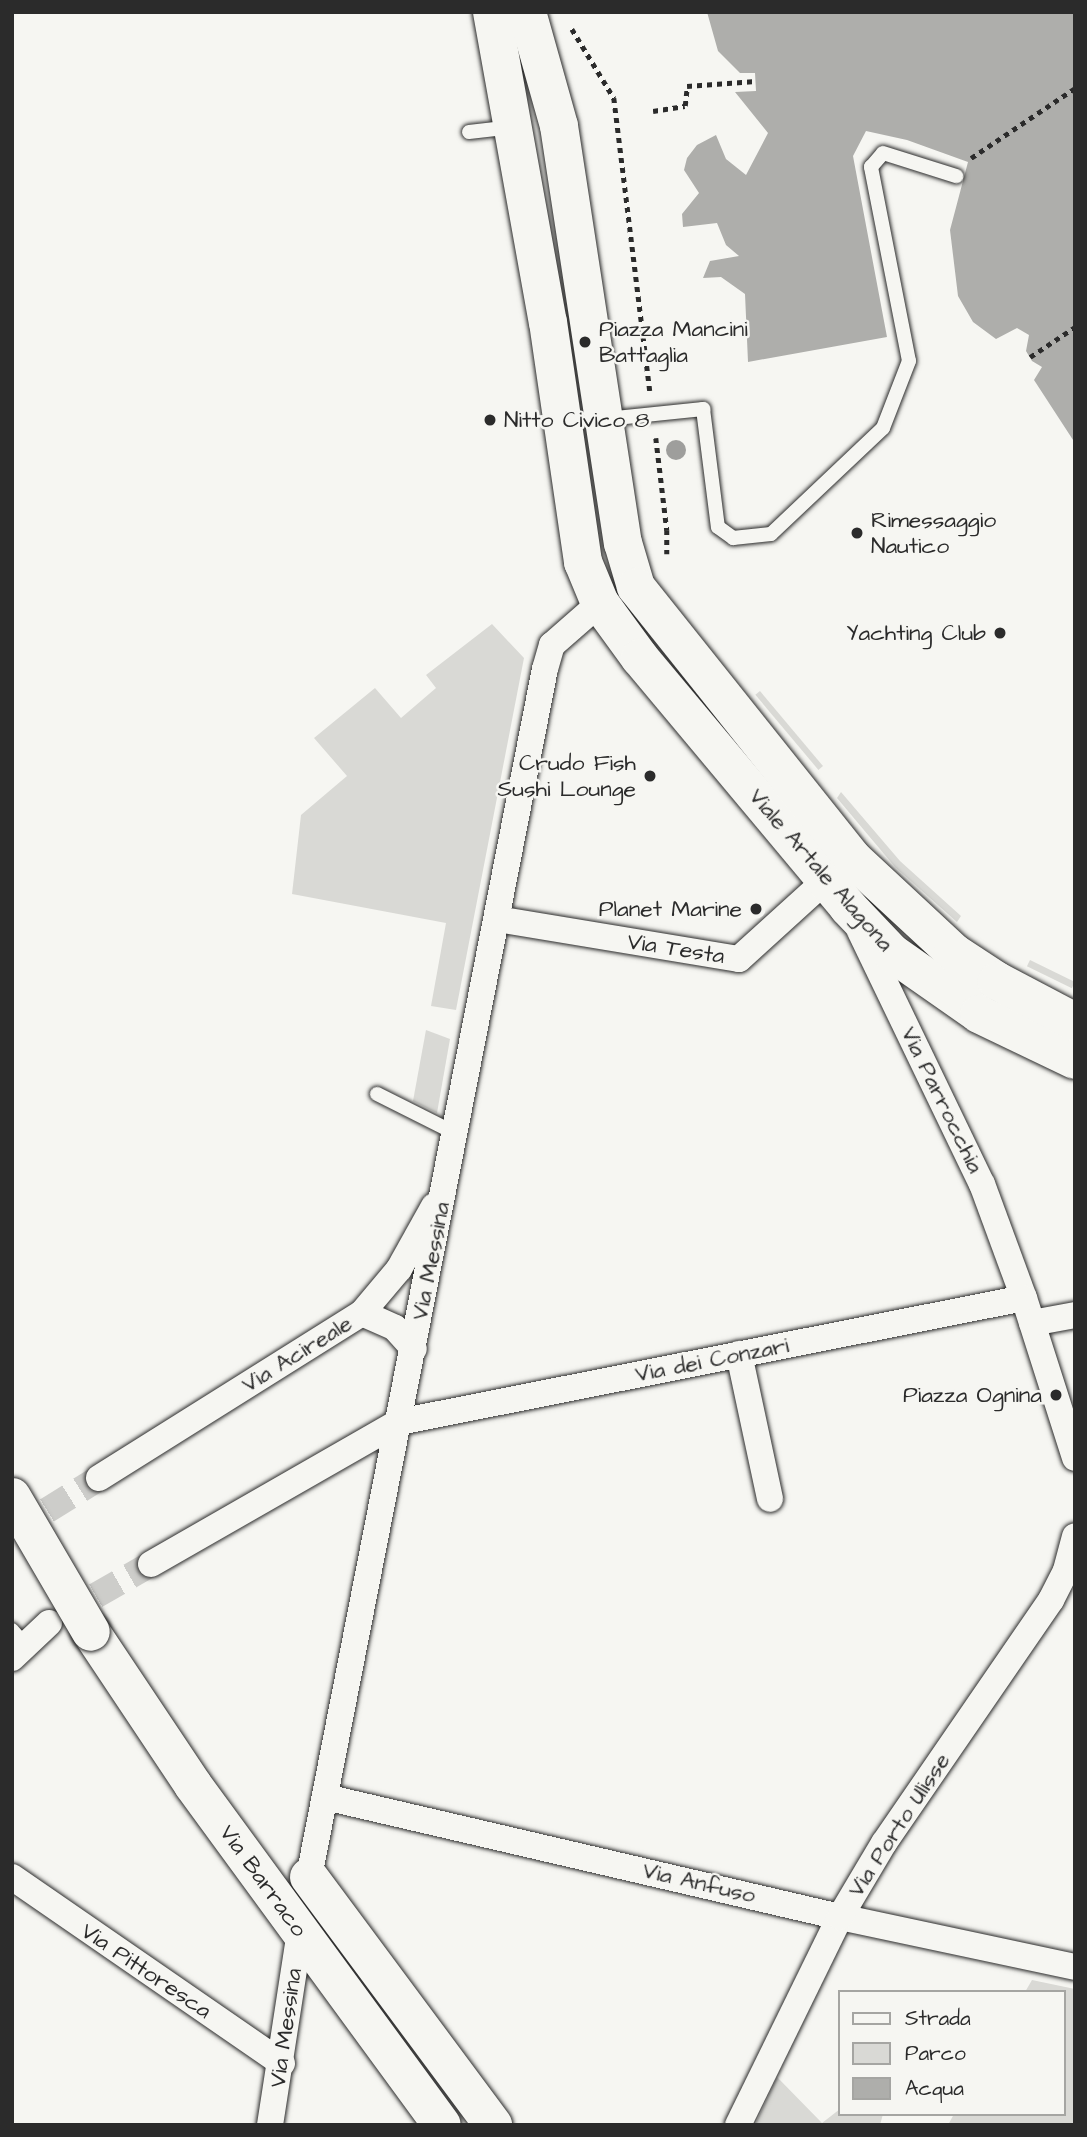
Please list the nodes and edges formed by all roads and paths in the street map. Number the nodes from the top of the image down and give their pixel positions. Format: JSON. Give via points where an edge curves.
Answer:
{"nodes":[{"id":1,"x":492,"y":12,"type":"edge"},
{"id":2,"x":527,"y":12,"type":"edge"},
{"id":3,"x":756,"y":81,"type":"dead end"},
{"id":4,"x":1075,"y":88,"type":"edge"},
{"id":5,"x":653,"y":111,"type":"dead end"},
{"id":6,"x":514,"y":127,"type":"junction"},
{"id":7,"x":469,"y":132,"type":"dead end"},
{"id":8,"x":966,"y":161,"type":"dead end"},
{"id":9,"x":956,"y":176,"type":"dead end"},
{"id":10,"x":1075,"y":327,"type":"edge"},
{"id":11,"x":1030,"y":357,"type":"dead end"},
{"id":12,"x":604,"y":419,"type":"junction"},
{"id":13,"x":600,"y":603,"type":"junction"},
{"id":14,"x":837,"y":894,"type":"junction"},
{"id":15,"x":496,"y":919,"type":"junction"},
{"id":16,"x":1075,"y":1022,"type":"edge"},
{"id":17,"x":1075,"y":1060,"type":"edge"},
{"id":18,"x":377,"y":1094,"type":"dead end"},
{"id":19,"x":457,"y":1134,"type":"junction"},
{"id":20,"x":447,"y":1183,"type":"junction"},
{"id":21,"x":1024,"y":1298,"type":"junction"},
{"id":22,"x":362,"y":1313,"type":"junction"},
{"id":23,"x":1075,"y":1315,"type":"edge"},
{"id":24,"x":1032,"y":1323,"type":"junction"},
{"id":25,"x":414,"y":1349,"type":"junction"},
{"id":26,"x":739,"y":1354,"type":"junction"},
{"id":27,"x":399,"y":1422,"type":"junction"},
{"id":28,"x":1075,"y":1458,"type":"edge"},
{"id":29,"x":99,"y":1478,"type":"tunnel mouth"},
{"id":30,"x":12,"y":1497,"type":"edge"},
{"id":31,"x":770,"y":1499,"type":"dead end"},
{"id":32,"x":1075,"y":1536,"type":"edge"},
{"id":33,"x":151,"y":1564,"type":"tunnel mouth"},
{"id":34,"x":48,"y":1623,"type":"tunnel mouth"},
{"id":35,"x":16,"y":1644,"type":"edge"},
{"id":36,"x":325,"y":1797,"type":"junction"},
{"id":37,"x":12,"y":1877,"type":"edge"},
{"id":38,"x":309,"y":1877,"type":"joint"},
{"id":39,"x":840,"y":1917,"type":"junction"},
{"id":40,"x":300,"y":1931,"type":"junction"},
{"id":41,"x":1075,"y":1967,"type":"edge"},
{"id":42,"x":282,"y":2063,"type":"junction"},
{"id":43,"x":270,"y":2125,"type":"edge"},
{"id":44,"x":442,"y":2125,"type":"edge"},
{"id":45,"x":493,"y":2125,"type":"edge"},
{"id":46,"x":738,"y":2125,"type":"edge"}],
"edges":[{"from":1,"to":6,"type":"main road","name":"Viale Artale Alagona"},
{"from":2,"to":12,"type":"main road","name":"Viale Artale Alagona","via":[[558,127]]},
{"from":3,"to":5,"type":"path","via":[[687,86],[685,106]]},
{"from":4,"to":8,"type":"path"},
{"from":6,"to":7,"type":"lane"},
{"from":6,"to":13,"type":"main road","name":"Viale Artale Alagona","via":[[583,562]]},
{"from":9,"to":12,"type":"lane","via":[[883,153],[871,167],[909,361],[883,428],[771,534],[733,538],[718,527],[703,409]]},
{"from":10,"to":11,"type":"path"},
{"from":12,"to":16,"type":"main road","name":"Viale Artale Alagona","via":[[626,554],[636,587],[667,629],[852,858],[905,911],[953,952],[997,981]]},
{"from":13,"to":14,"type":"main road","name":"Viale Artale Alagona"},
{"from":13,"to":15,"type":"street","name":"Via Messina","via":[[552,645]]},
{"from":14,"to":15,"type":"street","name":"Via Testa","via":[[739,959]]},
{"from":14,"to":17,"type":"main road","name":"Viale Artale Alagona","via":[[892,953],[932,984],[979,1014]]},
{"from":14,"to":21,"type":"street","name":"Via Parrocchia","via":[[982,1184]]},
{"from":15,"to":19,"type":"street","name":"Via Messina"},
{"from":18,"to":19,"type":"lane"},
{"from":19,"to":20,"type":"street","name":"Via Messina"},
{"from":20,"to":22,"type":"street","name":"Via Acireale","via":[[399,1269]]},
{"from":20,"to":25,"type":"street","name":"Via Messina"},
{"from":21,"to":24,"type":"street","name":"Via Parrocchia"},
{"from":21,"to":26,"type":"street","name":"Via dei Conzari"},
{"from":22,"to":25,"type":"street","via":[[395,1328]]},
{"from":22,"to":29,"type":"street","name":"Via Acireale"},
{"from":23,"to":24,"type":"street"},
{"from":24,"to":28,"type":"street","name":"Via Parrocchia"},
{"from":25,"to":27,"type":"street","name":"Via Messina"},
{"from":26,"to":27,"type":"street","name":"Via dei Conzari"},
{"from":26,"to":31,"type":"street"},
{"from":27,"to":33,"type":"street"},
{"from":27,"to":36,"type":"street","name":"Via Messina"},
{"from":30,"to":40,"type":"main road","name":"Via Barraco","bridge":true,"via":[[91,1632],[193,1785]]},
{"from":32,"to":39,"type":"street","name":"Via Porto Ulisse","via":[[1066,1570],[1051,1600],[884,1843]]},
{"from":34,"to":35,"type":"street"},
{"from":36,"to":38,"type":"street","name":"Via Messina"},
{"from":36,"to":39,"type":"street","name":"Via Anfuso"},
{"from":37,"to":42,"type":"street","name":"Via Pittoresca"},
{"from":38,"to":45,"type":"main road","name":"Via Barraco"},
{"from":39,"to":41,"type":"street","name":"Via Anfuso"},
{"from":39,"to":46,"type":"street","name":"Via Porto Ulisse"},
{"from":40,"to":42,"type":"street","name":"Via Messina"},
{"from":40,"to":44,"type":"main road","name":"Via Barraco"},
{"from":42,"to":43,"type":"street","name":"Via Messina"}]}
